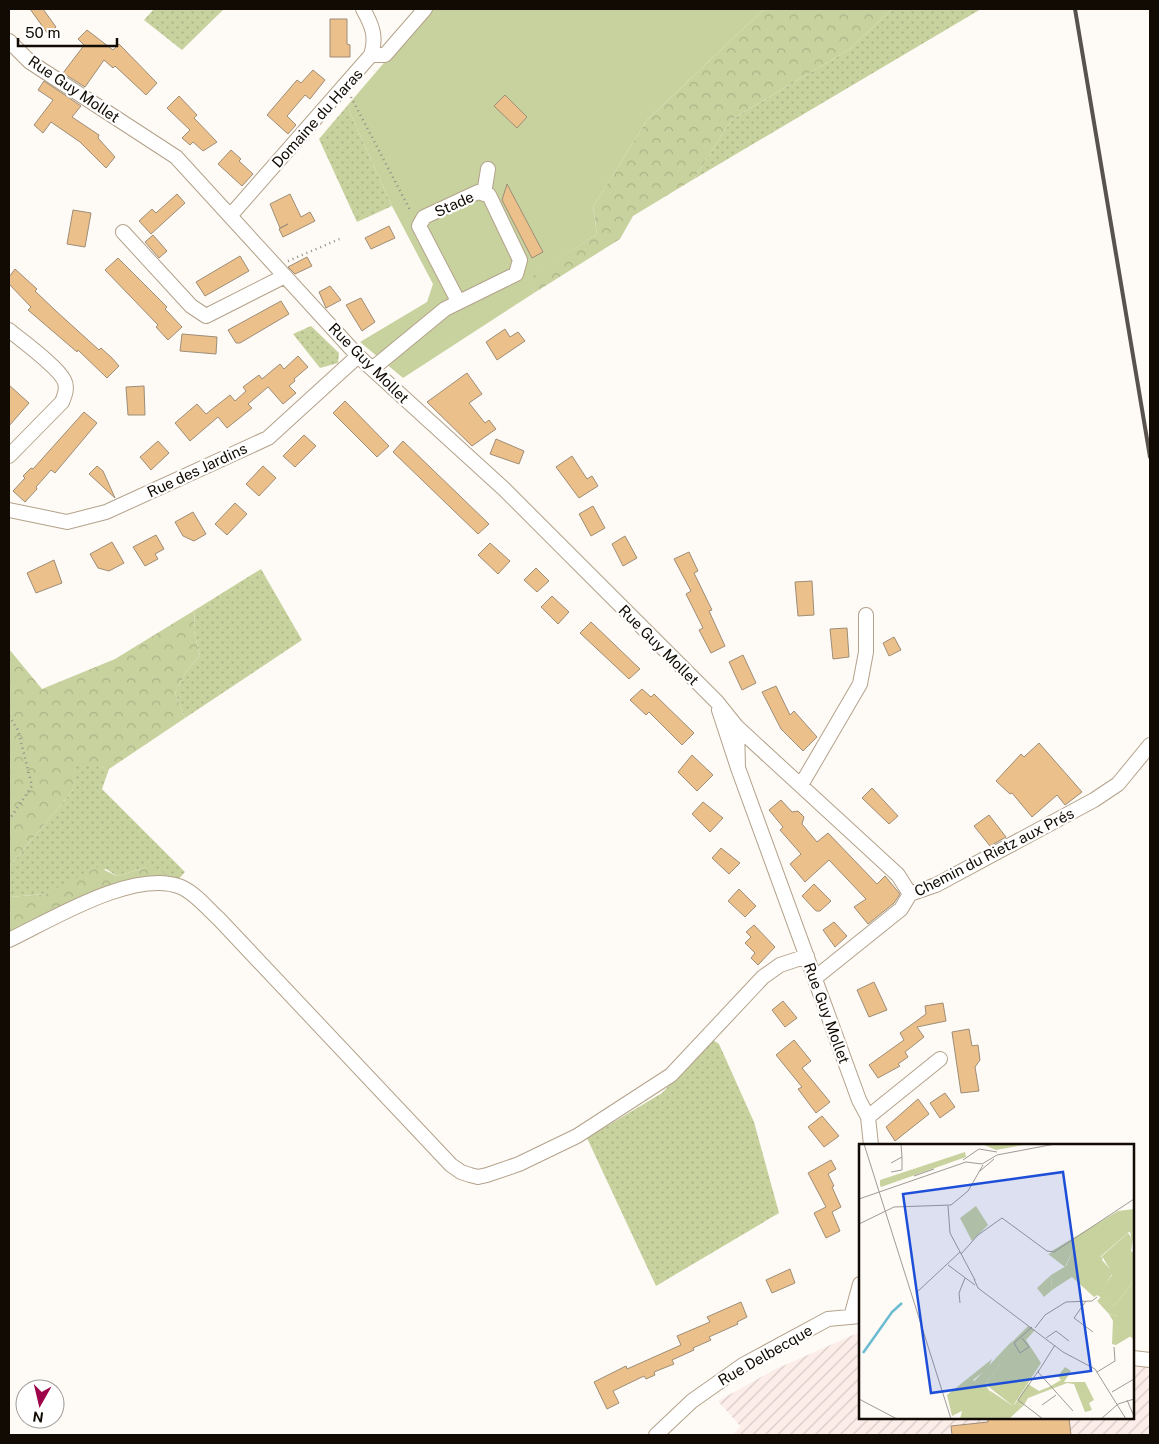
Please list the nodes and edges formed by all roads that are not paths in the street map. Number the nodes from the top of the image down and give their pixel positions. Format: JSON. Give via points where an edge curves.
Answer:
{"nodes":[{"id":1,"x":364,"y":9,"type":"edge"},
{"id":2,"x":425,"y":9,"type":"edge"},
{"id":3,"x":9,"y":42,"type":"edge"},
{"id":4,"x":371,"y":55,"type":"junction"},
{"id":5,"x":488,"y":169,"type":"dead end"},
{"id":6,"x":484,"y":194,"type":"junction"},
{"id":7,"x":230,"y":216,"type":"junction"},
{"id":8,"x":123,"y":232,"type":"dead end"},
{"id":9,"x":280,"y":272,"type":"junction"},
{"id":10,"x":458,"y":301,"type":"junction"},
{"id":11,"x":9,"y":330,"type":"edge"},
{"id":12,"x":358,"y":356,"type":"junction"},
{"id":13,"x":372,"y":369,"type":"junction"},
{"id":14,"x":9,"y":456,"type":"edge"},
{"id":15,"x":9,"y":510,"type":"edge"},
{"id":16,"x":866,"y":615,"type":"dead end"},
{"id":17,"x":731,"y":728,"type":"junction"},
{"id":18,"x":1150,"y":745,"type":"edge"},
{"id":19,"x":801,"y":785,"type":"junction"},
{"id":20,"x":910,"y":894,"type":"junction"},
{"id":21,"x":9,"y":940,"type":"edge"},
{"id":22,"x":807,"y":956,"type":"junction"},
{"id":23,"x":815,"y":978,"type":"junction"},
{"id":24,"x":940,"y":1060,"type":"dead end"},
{"id":25,"x":868,"y":1116,"type":"junction"},
{"id":26,"x":870,"y":1144,"type":"edge"},
{"id":27,"x":859,"y":1292,"type":"edge"},
{"id":28,"x":856,"y":1316,"type":"edge"},
{"id":29,"x":1134,"y":1358,"type":"edge"},
{"id":30,"x":1150,"y":1360,"type":"edge"},
{"id":31,"x":656,"y":1435,"type":"edge"}],
"edges":[{"from":1,"to":4,"type":"street","name":"Domaine du Haras","via":[[372,24],[375,42]]},
{"from":2,"to":4,"type":"street","via":[[384,55]]},
{"from":3,"to":7,"type":"street","name":"Rue Guy Mollet","via":[[30,62],[176,157]]},
{"from":4,"to":7,"type":"street","name":"Domaine du Haras"},
{"from":5,"to":6,"type":"street"},
{"from":6,"to":10,"type":"street","name":"Stade","via":[[488,195],[520,260],[516,274]]},
{"from":6,"to":10,"type":"street","name":"Stade","via":[[478,192],[424,217],[419,226]]},
{"from":7,"to":9,"type":"street","name":"Rue Guy Mollet"},
{"from":8,"to":9,"type":"street","via":[[191,306],[206,316]]},
{"from":9,"to":12,"type":"street","name":"Rue Guy Mollet"},
{"from":10,"to":13,"type":"street","name":"Stade"},
{"from":11,"to":14,"type":"street","via":[[56,370],[65,380],[66,392],[62,402]]},
{"from":12,"to":13,"type":"street","name":"Rue Guy Mollet"},
{"from":12,"to":15,"type":"street","name":"Rue des Jardins","via":[[268,438],[106,512],[67,522]]},
{"from":13,"to":17,"type":"street","name":"Rue Guy Mollet","via":[[504,489],[717,702]]},
{"from":16,"to":19,"type":"street","via":[[866,652],[860,684]]},
{"from":17,"to":19,"type":"street"},
{"from":17,"to":22,"type":"street","name":"Rue Guy Mollet","via":[[738,768]]},
{"from":18,"to":20,"type":"street","name":"Chemin du Rietz aux Prés","via":[[1118,784],[1094,800],[936,885]]},
{"from":19,"to":20,"type":"street","via":[[898,875]]},
{"from":20,"to":23,"type":"street","name":"Chemin du Rietz aux Prés","via":[[901,909]]},
{"from":21,"to":22,"type":"street","via":[[127,886],[156,882],[180,886],[219,919],[451,1165],[478,1177],[519,1164],[577,1136],[671,1075],[763,977],[780,965]]},
{"from":22,"to":23,"type":"street","name":"Rue Guy Mollet"},
{"from":23,"to":25,"type":"street","name":"Rue Guy Mollet","via":[[858,1100]]},
{"from":24,"to":25,"type":"street"},
{"from":25,"to":26,"type":"street","name":"Rue Guy Mollet"},
{"from":27,"to":28,"type":"street"},
{"from":28,"to":31,"type":"street","name":"Rue Delbecque","via":[[828,1319],[743,1365],[692,1400]]},
{"from":29,"to":30,"type":"street"}]}
